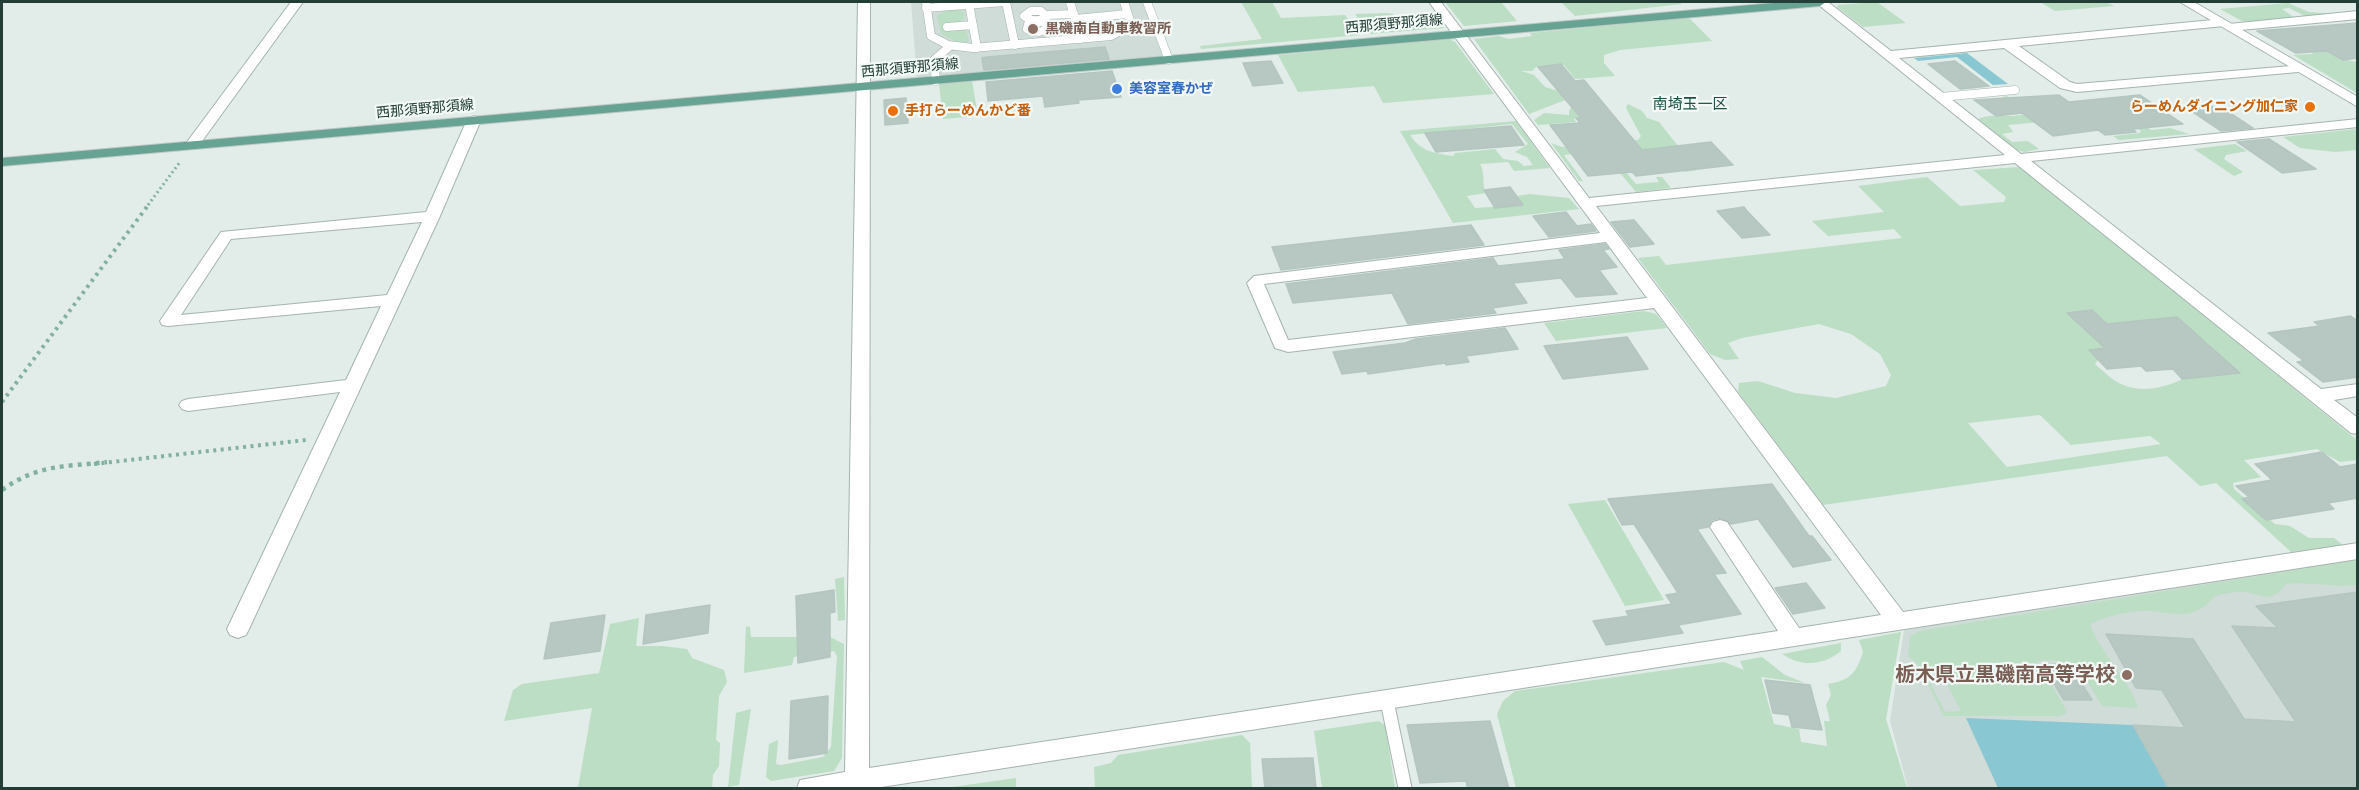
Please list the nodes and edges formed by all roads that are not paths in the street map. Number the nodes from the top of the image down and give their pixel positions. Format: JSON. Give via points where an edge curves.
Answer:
{"nodes":[{"id":1,"x":297,"y":2,"type":"edge"},
{"id":2,"x":864,"y":2,"type":"edge"},
{"id":3,"x":1005,"y":2,"type":"edge"},
{"id":4,"x":1070,"y":2,"type":"edge"},
{"id":5,"x":1124,"y":2,"type":"edge"},
{"id":6,"x":1147,"y":2,"type":"edge"},
{"id":7,"x":1435,"y":2,"type":"edge"},
{"id":8,"x":1821,"y":2,"type":"edge"},
{"id":9,"x":2186,"y":2,"type":"edge"},
{"id":10,"x":926,"y":4,"type":"edge"},
{"id":11,"x":969,"y":4,"type":"junction"},
{"id":12,"x":1128,"y":14,"type":"junction"},
{"id":13,"x":1047,"y":15,"type":"junction"},
{"id":14,"x":2358,"y":15,"type":"edge"},
{"id":15,"x":1074,"y":16,"type":"junction"},
{"id":16,"x":1036,"y":21,"type":"junction"},
{"id":17,"x":973,"y":25,"type":"junction"},
{"id":18,"x":2227,"y":25,"type":"junction"},
{"id":19,"x":947,"y":27,"type":"dead end"},
{"id":20,"x":1039,"y":32,"type":"junction"},
{"id":21,"x":1459,"y":34,"type":"junction"},
{"id":22,"x":1081,"y":39,"type":"junction"},
{"id":23,"x":1042,"y":42,"type":"junction"},
{"id":24,"x":2007,"y":44,"type":"junction"},
{"id":25,"x":1015,"y":45,"type":"junction"},
{"id":26,"x":950,"y":46,"type":"junction"},
{"id":27,"x":977,"y":48,"type":"junction"},
{"id":28,"x":1888,"y":55,"type":"junction"},
{"id":29,"x":1169,"y":60,"type":"junction"},
{"id":30,"x":2298,"y":68,"type":"junction"},
{"id":31,"x":936,"y":81,"type":"junction"},
{"id":32,"x":864,"y":87,"type":"junction"},
{"id":33,"x":2015,"y":90,"type":"dead end"},
{"id":34,"x":1941,"y":97,"type":"junction"},
{"id":35,"x":2358,"y":103,"type":"edge"},
{"id":36,"x":474,"y":120,"type":"junction"},
{"id":37,"x":2358,"y":123,"type":"edge"},
{"id":38,"x":192,"y":145,"type":"junction"},
{"id":39,"x":2016,"y":158,"type":"junction"},
{"id":40,"x":2,"y":162,"type":"edge"},
{"id":41,"x":1585,"y":203,"type":"junction"},
{"id":42,"x":432,"y":216,"type":"junction"},
{"id":43,"x":1609,"y":237,"type":"junction"},
{"id":44,"x":391,"y":300,"type":"junction"},
{"id":45,"x":1660,"y":302,"type":"junction"},
{"id":46,"x":351,"y":385,"type":"junction"},
{"id":47,"x":2358,"y":390,"type":"edge"},
{"id":48,"x":2318,"y":396,"type":"junction"},
{"id":49,"x":188,"y":405,"type":"dead end"},
{"id":50,"x":2358,"y":428,"type":"edge"},
{"id":51,"x":1720,"y":527,"type":"dead end"},
{"id":52,"x":2358,"y":551,"type":"edge"},
{"id":53,"x":1898,"y":622,"type":"junction"},
{"id":54,"x":238,"y":629,"type":"dead end"},
{"id":55,"x":1794,"y":638,"type":"junction"},
{"id":56,"x":1387,"y":701,"type":"junction"},
{"id":57,"x":857,"y":781,"type":"junction"},
{"id":58,"x":809,"y":789,"type":"edge"},
{"id":59,"x":1405,"y":789,"type":"edge"}],
"edges":[{"from":1,"to":38,"type":"street"},
{"from":2,"to":32,"type":"street"},
{"from":3,"to":11,"type":"lane"},
{"from":3,"to":25,"type":"lane"},
{"from":4,"to":15,"type":"lane"},
{"from":5,"to":12,"type":"lane"},
{"from":6,"to":29,"type":"lane"},
{"from":7,"to":21,"type":"street"},
{"from":8,"to":21,"type":"main road","name":"西那須野那須線"},
{"from":8,"to":28,"type":"street"},
{"from":9,"to":18,"type":"street"},
{"from":10,"to":11,"type":"lane"},
{"from":10,"to":26,"type":"lane","via":[[931,36]]},
{"from":11,"to":17,"type":"lane"},
{"from":12,"to":15,"type":"lane"},
{"from":12,"to":22,"type":"lane","via":[[1130,21],[1121,32]]},
{"from":13,"to":15,"type":"lane"},
{"from":13,"to":16,"type":"lane"},
{"from":13,"to":16,"type":"lane","via":[[1034,11],[1024,16]]},
{"from":14,"to":18,"type":"street"},
{"from":15,"to":22,"type":"lane"},
{"from":16,"to":20,"type":"lane","via":[[1026,28]]},
{"from":16,"to":20,"type":"lane","via":[[1050,26]]},
{"from":17,"to":19,"type":"lane"},
{"from":17,"to":27,"type":"lane"},
{"from":18,"to":24,"type":"street"},
{"from":18,"to":30,"type":"street"},
{"from":20,"to":23,"type":"lane"},
{"from":21,"to":29,"type":"main road","name":"西那須野那須線"},
{"from":21,"to":41,"type":"street"},
{"from":22,"to":23,"type":"lane"},
{"from":23,"to":25,"type":"lane"},
{"from":24,"to":28,"type":"street"},
{"from":24,"to":30,"type":"street","via":[[2065,85],[2077,88]]},
{"from":25,"to":27,"type":"lane"},
{"from":26,"to":27,"type":"lane"},
{"from":26,"to":31,"type":"lane","via":[[934,60]]},
{"from":28,"to":34,"type":"street"},
{"from":29,"to":31,"type":"main road","name":"西那須野那須線"},
{"from":30,"to":35,"type":"street"},
{"from":31,"to":32,"type":"main road","name":"西那須野那須線"},
{"from":32,"to":36,"type":"main road","name":"西那須野那須線"},
{"from":32,"to":57,"type":"street"},
{"from":33,"to":34,"type":"lane"},
{"from":34,"to":39,"type":"street"},
{"from":36,"to":38,"type":"main road","name":"西那須野那須線"},
{"from":36,"to":42,"type":"street"},
{"from":37,"to":39,"type":"street"},
{"from":38,"to":40,"type":"main road","name":"西那須野那須線"},
{"from":39,"to":41,"type":"street"},
{"from":39,"to":48,"type":"street"},
{"from":41,"to":43,"type":"street"},
{"from":42,"to":44,"type":"street"},
{"from":42,"to":44,"type":"street","via":[[226,235],[168,321]]},
{"from":43,"to":45,"type":"street"},
{"from":43,"to":45,"type":"street","via":[[1260,279],[1256,283],[1281,344],[1288,346]]},
{"from":44,"to":46,"type":"street"},
{"from":45,"to":53,"type":"street"},
{"from":46,"to":49,"type":"street"},
{"from":46,"to":54,"type":"street"},
{"from":47,"to":48,"type":"street"},
{"from":48,"to":50,"type":"street"},
{"from":51,"to":55,"type":"street"},
{"from":52,"to":53,"type":"street"},
{"from":53,"to":55,"type":"street"},
{"from":55,"to":56,"type":"street"},
{"from":56,"to":57,"type":"street"},
{"from":56,"to":59,"type":"lane"},
{"from":57,"to":58,"type":"street"}]}
